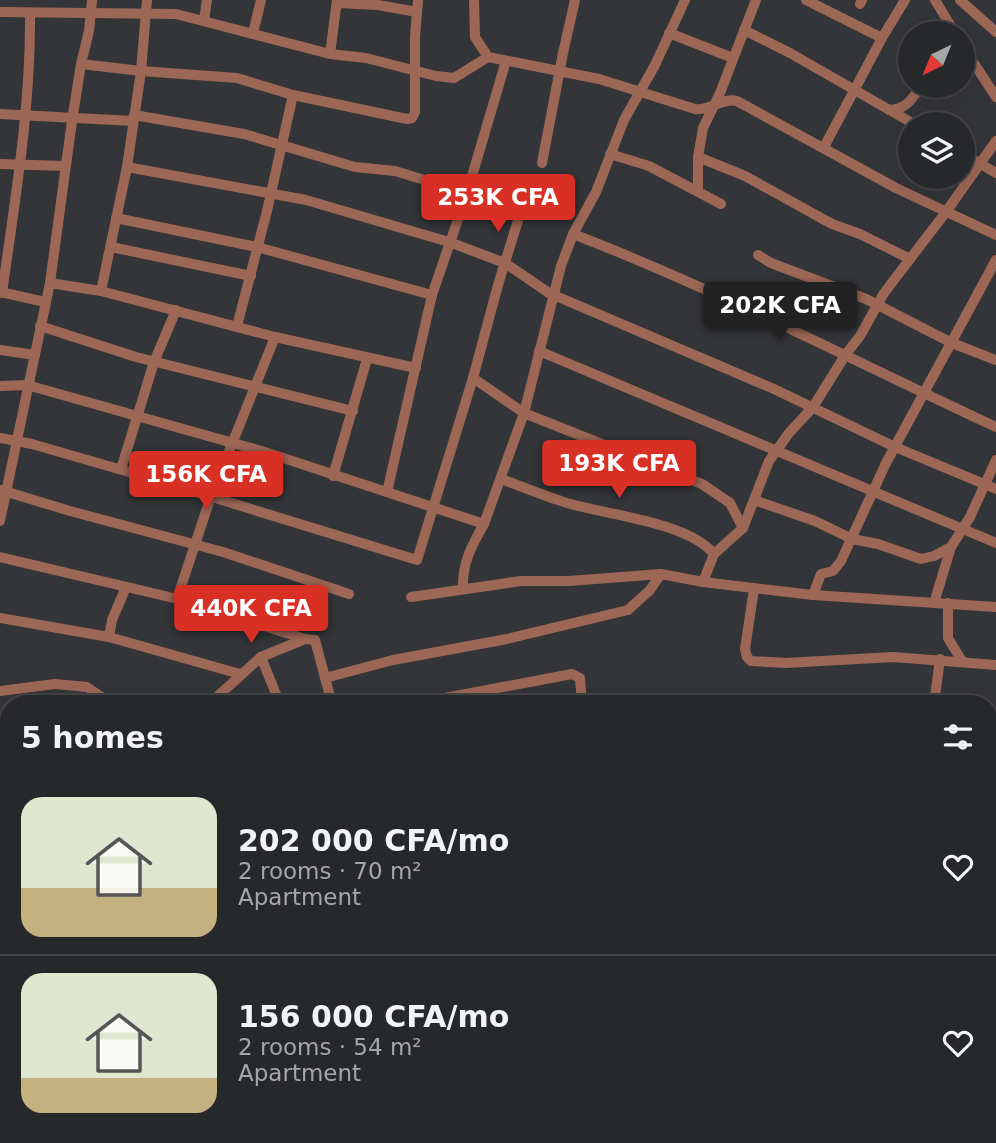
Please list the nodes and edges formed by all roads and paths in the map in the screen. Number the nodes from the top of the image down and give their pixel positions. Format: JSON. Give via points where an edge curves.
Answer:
{"nodes":[{"id":1,"x":49,"y":0,"type":"edge"},
{"id":2,"x":92,"y":0,"type":"edge"},
{"id":3,"x":147,"y":0,"type":"edge"},
{"id":4,"x":206,"y":0,"type":"edge"},
{"id":5,"x":261,"y":0,"type":"edge"},
{"id":6,"x":418,"y":0,"type":"edge"},
{"id":7,"x":474,"y":0,"type":"edge"},
{"id":8,"x":575,"y":0,"type":"edge"},
{"id":9,"x":685,"y":0,"type":"edge"},
{"id":10,"x":755,"y":0,"type":"edge"},
{"id":11,"x":806,"y":0,"type":"edge"},
{"id":12,"x":905,"y":0,"type":"edge"},
{"id":13,"x":935,"y":0,"type":"edge"},
{"id":14,"x":960,"y":0,"type":"edge"},
{"id":15,"x":337,"y":2,"type":"edge"},
{"id":16,"x":0,"y":12,"type":"edge"},
{"id":17,"x":417,"y":12,"type":"junction"},
{"id":18,"x":30,"y":13,"type":"junction"},
{"id":19,"x":50,"y":13,"type":"junction"},
{"id":20,"x":145,"y":14,"type":"junction"},
{"id":21,"x":91,"y":15,"type":"junction"},
{"id":22,"x":204,"y":20,"type":"junction"},
{"id":23,"x":948,"y":21,"type":"edge"},
{"id":24,"x":744,"y":30,"type":"junction"},
{"id":25,"x":996,"y":32,"type":"edge"},
{"id":26,"x":253,"y":33,"type":"junction"},
{"id":27,"x":669,"y":33,"type":"junction"},
{"id":28,"x":882,"y":38,"type":"junction"},
{"id":29,"x":330,"y":54,"type":"junction"},
{"id":30,"x":488,"y":57,"type":"junction"},
{"id":31,"x":733,"y":58,"type":"junction"},
{"id":32,"x":506,"y":61,"type":"junction"},
{"id":33,"x":80,"y":64,"type":"junction"},
{"id":34,"x":975,"y":66,"type":"edge"},
{"id":35,"x":141,"y":71,"type":"junction"},
{"id":36,"x":416,"y":71,"type":"junction"},
{"id":37,"x":560,"y":71,"type":"junction"},
{"id":38,"x":854,"y":90,"type":"junction"},
{"id":39,"x":641,"y":91,"type":"junction"},
{"id":40,"x":293,"y":95,"type":"junction"},
{"id":41,"x":996,"y":97,"type":"edge"},
{"id":42,"x":913,"y":98,"type":"edge"},
{"id":43,"x":713,"y":107,"type":"junction"},
{"id":44,"x":889,"y":110,"type":"junction"},
{"id":45,"x":0,"y":114,"type":"edge"},
{"id":46,"x":26,"y":114,"type":"junction"},
{"id":47,"x":898,"y":115,"type":"edge"},
{"id":48,"x":72,"y":117,"type":"junction"},
{"id":49,"x":133,"y":118,"type":"junction"},
{"id":50,"x":996,"y":141,"type":"edge"},
{"id":51,"x":282,"y":144,"type":"junction"},
{"id":52,"x":824,"y":147,"type":"junction"},
{"id":53,"x":610,"y":154,"type":"junction"},
{"id":54,"x":698,"y":157,"type":"junction"},
{"id":55,"x":975,"y":161,"type":"edge"},
{"id":56,"x":542,"y":163,"type":"dead end"},
{"id":57,"x":0,"y":164,"type":"edge"},
{"id":58,"x":981,"y":164,"type":"junction"},
{"id":59,"x":20,"y":165,"type":"junction"},
{"id":60,"x":65,"y":166,"type":"junction"},
{"id":61,"x":127,"y":167,"type":"junction"},
{"id":62,"x":996,"y":173,"type":"edge"},
{"id":63,"x":698,"y":191,"type":"junction"},
{"id":64,"x":467,"y":192,"type":"junction"},
{"id":65,"x":270,"y":193,"type":"junction"},
{"id":66,"x":721,"y":204,"type":"dead end"},
{"id":67,"x":946,"y":212,"type":"junction"},
{"id":68,"x":520,"y":214,"type":"dead end"},
{"id":69,"x":116,"y":218,"type":"junction"},
{"id":70,"x":573,"y":234,"type":"junction"},
{"id":71,"x":996,"y":235,"type":"edge"},
{"id":72,"x":449,"y":243,"type":"junction"},
{"id":73,"x":111,"y":247,"type":"junction"},
{"id":74,"x":257,"y":247,"type":"junction"},
{"id":75,"x":758,"y":255,"type":"dead end"},
{"id":76,"x":910,"y":259,"type":"junction"},
{"id":77,"x":996,"y":260,"type":"edge"},
{"id":78,"x":505,"y":263,"type":"junction"},
{"id":79,"x":251,"y":276,"type":"junction"},
{"id":80,"x":50,"y":283,"type":"junction"},
{"id":81,"x":101,"y":290,"type":"junction"},
{"id":82,"x":1,"y":293,"type":"edge"},
{"id":83,"x":552,"y":294,"type":"junction"},
{"id":84,"x":432,"y":295,"type":"junction"},
{"id":85,"x":45,"y":302,"type":"junction"},
{"id":86,"x":877,"y":304,"type":"junction"},
{"id":87,"x":176,"y":310,"type":"junction"},
{"id":88,"x":40,"y":326,"type":"junction"},
{"id":89,"x":237,"y":326,"type":"junction"},
{"id":90,"x":275,"y":337,"type":"junction"},
{"id":91,"x":952,"y":343,"type":"junction"},
{"id":92,"x":0,"y":351,"type":"edge"},
{"id":93,"x":539,"y":351,"type":"junction"},
{"id":94,"x":846,"y":354,"type":"junction"},
{"id":95,"x":35,"y":355,"type":"junction"},
{"id":96,"x":367,"y":359,"type":"junction"},
{"id":97,"x":996,"y":360,"type":"edge"},
{"id":98,"x":154,"y":362,"type":"junction"},
{"id":99,"x":416,"y":368,"type":"junction"},
{"id":100,"x":473,"y":378,"type":"junction"},
{"id":101,"x":27,"y":385,"type":"junction"},
{"id":102,"x":0,"y":386,"type":"edge"},
{"id":103,"x":253,"y":387,"type":"junction"},
{"id":104,"x":924,"y":394,"type":"junction"},
{"id":105,"x":813,"y":407,"type":"junction"},
{"id":106,"x":353,"y":411,"type":"junction"},
{"id":107,"x":524,"y":413,"type":"junction"},
{"id":108,"x":136,"y":416,"type":"junction"},
{"id":109,"x":996,"y":427,"type":"edge"},
{"id":110,"x":0,"y":438,"type":"edge"},
{"id":111,"x":16,"y":440,"type":"junction"},
{"id":112,"x":232,"y":443,"type":"junction"},
{"id":113,"x":895,"y":447,"type":"junction"},
{"id":114,"x":778,"y":450,"type":"junction"},
{"id":115,"x":996,"y":460,"type":"edge"},
{"id":116,"x":121,"y":469,"type":"junction"},
{"id":117,"x":333,"y":476,"type":"junction"},
{"id":118,"x":501,"y":479,"type":"junction"},
{"id":119,"x":991,"y":487,"type":"edge"},
{"id":120,"x":3,"y":490,"type":"edge"},
{"id":121,"x":387,"y":492,"type":"junction"},
{"id":122,"x":873,"y":492,"type":"junction"},
{"id":123,"x":211,"y":496,"type":"junction"},
{"id":124,"x":754,"y":500,"type":"junction"},
{"id":125,"x":433,"y":506,"type":"junction"},
{"id":126,"x":0,"y":521,"type":"edge"},
{"id":127,"x":484,"y":524,"type":"junction"},
{"id":128,"x":743,"y":527,"type":"junction"},
{"id":129,"x":961,"y":529,"type":"junction"},
{"id":130,"x":852,"y":539,"type":"junction"},
{"id":131,"x":996,"y":543,"type":"edge"},
{"id":132,"x":194,"y":544,"type":"junction"},
{"id":133,"x":951,"y":547,"type":"junction"},
{"id":134,"x":714,"y":554,"type":"junction"},
{"id":135,"x":0,"y":557,"type":"edge"},
{"id":136,"x":661,"y":574,"type":"junction"},
{"id":137,"x":703,"y":582,"type":"junction"},
{"id":138,"x":127,"y":587,"type":"junction"},
{"id":139,"x":463,"y":588,"type":"junction"},
{"id":140,"x":754,"y":589,"type":"junction"},
{"id":141,"x":349,"y":594,"type":"dead end"},
{"id":142,"x":813,"y":595,"type":"junction"},
{"id":143,"x":411,"y":597,"type":"dead end"},
{"id":144,"x":177,"y":599,"type":"junction"},
{"id":145,"x":934,"y":603,"type":"junction"},
{"id":146,"x":948,"y":603,"type":"junction"},
{"id":147,"x":996,"y":607,"type":"edge"},
{"id":148,"x":0,"y":618,"type":"edge"},
{"id":149,"x":109,"y":637,"type":"junction"},
{"id":150,"x":305,"y":639,"type":"junction"},
{"id":151,"x":261,"y":657,"type":"junction"},
{"id":152,"x":940,"y":659,"type":"junction"},
{"id":153,"x":962,"y":661,"type":"junction"},
{"id":154,"x":996,"y":665,"type":"edge"},
{"id":155,"x":240,"y":674,"type":"junction"},
{"id":156,"x":325,"y":678,"type":"junction"},
{"id":157,"x":0,"y":691,"type":"edge"},
{"id":158,"x":99,"y":695,"type":"edge"},
{"id":159,"x":218,"y":695,"type":"edge"},
{"id":160,"x":276,"y":695,"type":"edge"},
{"id":161,"x":330,"y":695,"type":"edge"},
{"id":162,"x":461,"y":695,"type":"edge"},
{"id":163,"x":581,"y":695,"type":"edge"},
{"id":164,"x":935,"y":695,"type":"edge"}],
"edges":[{"from":1,"to":19,"type":"street"},
{"from":2,"to":21,"type":"street"},
{"from":3,"to":20,"type":"street"},
{"from":4,"to":22,"type":"street"},
{"from":5,"to":26,"type":"street"},
{"from":6,"to":17,"type":"street"},
{"from":7,"to":30,"type":"street","via":[[475,37]]},
{"from":8,"to":37,"type":"street"},
{"from":9,"to":27,"type":"street"},
{"from":10,"to":24,"type":"street"},
{"from":11,"to":28,"type":"street"},
{"from":12,"to":28,"type":"street"},
{"from":13,"to":23,"type":"street"},
{"from":14,"to":25,"type":"street"},
{"from":15,"to":17,"type":"street"},
{"from":15,"to":29,"type":"street"},
{"from":16,"to":18,"type":"street"},
{"from":17,"to":36,"type":"street"},
{"from":18,"to":19,"type":"street"},
{"from":18,"to":46,"type":"street"},
{"from":19,"to":21,"type":"street"},
{"from":20,"to":21,"type":"street"},
{"from":20,"to":22,"type":"street"},
{"from":20,"to":35,"type":"street"},
{"from":21,"to":33,"type":"street"},
{"from":22,"to":26,"type":"street"},
{"from":24,"to":31,"type":"street"},
{"from":24,"to":38,"type":"street"},
{"from":26,"to":29,"type":"street"},
{"from":27,"to":31,"type":"street"},
{"from":27,"to":39,"type":"street"},
{"from":28,"to":38,"type":"street"},
{"from":29,"to":36,"type":"street"},
{"from":30,"to":32,"type":"street"},
{"from":30,"to":36,"type":"street","via":[[454,78]]},
{"from":31,"to":43,"type":"street"},
{"from":32,"to":37,"type":"street"},
{"from":32,"to":64,"type":"street"},
{"from":33,"to":35,"type":"street"},
{"from":33,"to":48,"type":"street"},
{"from":34,"to":41,"type":"street"},
{"from":35,"to":40,"type":"street","via":[[237,78]]},
{"from":35,"to":49,"type":"street"},
{"from":36,"to":40,"type":"street","via":[[415,112],[407,119]]},
{"from":37,"to":39,"type":"street"},
{"from":37,"to":56,"type":"street"},
{"from":38,"to":44,"type":"street"},
{"from":38,"to":52,"type":"street"},
{"from":39,"to":43,"type":"street","via":[[695,109]]},
{"from":39,"to":53,"type":"street"},
{"from":40,"to":51,"type":"street"},
{"from":42,"to":44,"type":"street"},
{"from":43,"to":52,"type":"street","via":[[730,99],[737,101]]},
{"from":43,"to":54,"type":"street","via":[[703,128]]},
{"from":44,"to":47,"type":"street"},
{"from":45,"to":46,"type":"street"},
{"from":46,"to":48,"type":"street"},
{"from":46,"to":59,"type":"street"},
{"from":48,"to":49,"type":"street"},
{"from":48,"to":60,"type":"street"},
{"from":49,"to":51,"type":"street"},
{"from":49,"to":61,"type":"street"},
{"from":50,"to":58,"type":"street"},
{"from":51,"to":64,"type":"street","via":[[355,167],[395,171]]},
{"from":51,"to":65,"type":"street"},
{"from":52,"to":67,"type":"street"},
{"from":53,"to":63,"type":"street","via":[[649,166]]},
{"from":53,"to":70,"type":"street"},
{"from":54,"to":63,"type":"street"},
{"from":54,"to":76,"type":"street"},
{"from":55,"to":58,"type":"street"},
{"from":57,"to":59,"type":"street"},
{"from":58,"to":62,"type":"street"},
{"from":58,"to":67,"type":"street"},
{"from":59,"to":60,"type":"street"},
{"from":59,"to":82,"type":"street"},
{"from":60,"to":80,"type":"street"},
{"from":61,"to":65,"type":"street"},
{"from":61,"to":69,"type":"street"},
{"from":63,"to":66,"type":"street"},
{"from":64,"to":72,"type":"street"},
{"from":65,"to":72,"type":"street"},
{"from":65,"to":74,"type":"street"},
{"from":67,"to":71,"type":"street"},
{"from":67,"to":76,"type":"street"},
{"from":68,"to":78,"type":"street"},
{"from":69,"to":73,"type":"street"},
{"from":69,"to":74,"type":"street"},
{"from":70,"to":83,"type":"street"},
{"from":70,"to":94,"type":"street","via":[[667,271]]},
{"from":72,"to":78,"type":"street"},
{"from":72,"to":84,"type":"street"},
{"from":73,"to":79,"type":"street"},
{"from":73,"to":81,"type":"street"},
{"from":74,"to":79,"type":"street"},
{"from":74,"to":84,"type":"street"},
{"from":75,"to":86,"type":"street"},
{"from":76,"to":86,"type":"street"},
{"from":77,"to":91,"type":"street"},
{"from":78,"to":83,"type":"street"},
{"from":78,"to":100,"type":"street"},
{"from":79,"to":89,"type":"street"},
{"from":80,"to":81,"type":"street"},
{"from":80,"to":85,"type":"street"},
{"from":81,"to":87,"type":"street"},
{"from":82,"to":85,"type":"street"},
{"from":83,"to":93,"type":"street"},
{"from":83,"to":105,"type":"street"},
{"from":84,"to":99,"type":"street"},
{"from":85,"to":88,"type":"street"},
{"from":86,"to":91,"type":"street"},
{"from":86,"to":94,"type":"street"},
{"from":87,"to":89,"type":"street"},
{"from":87,"to":98,"type":"street"},
{"from":88,"to":95,"type":"street"},
{"from":88,"to":98,"type":"street"},
{"from":89,"to":90,"type":"street"},
{"from":90,"to":96,"type":"street"},
{"from":90,"to":103,"type":"street"},
{"from":91,"to":97,"type":"street"},
{"from":91,"to":104,"type":"street"},
{"from":92,"to":95,"type":"street"},
{"from":93,"to":107,"type":"street"},
{"from":93,"to":114,"type":"street"},
{"from":94,"to":104,"type":"street"},
{"from":94,"to":105,"type":"street"},
{"from":95,"to":101,"type":"street"},
{"from":96,"to":99,"type":"street"},
{"from":96,"to":106,"type":"street"},
{"from":98,"to":103,"type":"street"},
{"from":98,"to":108,"type":"street"},
{"from":99,"to":121,"type":"street"},
{"from":100,"to":107,"type":"street"},
{"from":100,"to":125,"type":"street"},
{"from":101,"to":102,"type":"street"},
{"from":101,"to":108,"type":"street"},
{"from":101,"to":111,"type":"street"},
{"from":103,"to":106,"type":"street"},
{"from":103,"to":112,"type":"street"},
{"from":104,"to":109,"type":"street"},
{"from":104,"to":113,"type":"street"},
{"from":105,"to":113,"type":"street"},
{"from":105,"to":114,"type":"street"},
{"from":106,"to":117,"type":"street"},
{"from":107,"to":118,"type":"street"},
{"from":107,"to":128,"type":"street","via":[[702,484],[730,503]]},
{"from":108,"to":112,"type":"street"},
{"from":108,"to":116,"type":"street"},
{"from":110,"to":111,"type":"street"},
{"from":111,"to":116,"type":"street"},
{"from":111,"to":120,"type":"street","via":[[13,466]]},
{"from":112,"to":117,"type":"street"},
{"from":112,"to":123,"type":"street"},
{"from":113,"to":119,"type":"street"},
{"from":113,"to":122,"type":"street"},
{"from":114,"to":122,"type":"street"},
{"from":114,"to":124,"type":"street"},
{"from":115,"to":119,"type":"street"},
{"from":116,"to":123,"type":"street"},
{"from":117,"to":121,"type":"street"},
{"from":118,"to":127,"type":"street"},
{"from":118,"to":134,"type":"street","via":[[568,503],[691,536]]},
{"from":119,"to":129,"type":"street"},
{"from":120,"to":126,"type":"street"},
{"from":120,"to":132,"type":"street"},
{"from":121,"to":125,"type":"street"},
{"from":122,"to":129,"type":"street"},
{"from":122,"to":130,"type":"street"},
{"from":123,"to":125,"type":"street","via":[[417,559]]},
{"from":123,"to":132,"type":"street"},
{"from":124,"to":128,"type":"street"},
{"from":124,"to":130,"type":"street"},
{"from":125,"to":127,"type":"street"},
{"from":127,"to":139,"type":"street","via":[[467,555]]},
{"from":128,"to":134,"type":"street"},
{"from":129,"to":131,"type":"street"},
{"from":129,"to":133,"type":"street"},
{"from":130,"to":133,"type":"street","via":[[921,559]]},
{"from":130,"to":142,"type":"street","via":[[837,567],[821,574]]},
{"from":132,"to":141,"type":"street"},
{"from":132,"to":144,"type":"street"},
{"from":133,"to":145,"type":"street"},
{"from":134,"to":137,"type":"street"},
{"from":135,"to":138,"type":"street"},
{"from":136,"to":137,"type":"street"},
{"from":136,"to":139,"type":"street"},
{"from":136,"to":156,"type":"street","via":[[628,610]]},
{"from":137,"to":140,"type":"street"},
{"from":138,"to":144,"type":"street"},
{"from":138,"to":149,"type":"street"},
{"from":139,"to":143,"type":"street"},
{"from":140,"to":142,"type":"street"},
{"from":140,"to":152,"type":"street","via":[[745,649],[751,661]]},
{"from":142,"to":145,"type":"street"},
{"from":144,"to":150,"type":"street"},
{"from":145,"to":146,"type":"street"},
{"from":146,"to":147,"type":"street"},
{"from":146,"to":153,"type":"street","via":[[948,638]]},
{"from":148,"to":149,"type":"street"},
{"from":149,"to":155,"type":"street"},
{"from":150,"to":151,"type":"street"},
{"from":150,"to":156,"type":"street","via":[[315,640]]},
{"from":151,"to":155,"type":"street"},
{"from":151,"to":160,"type":"street"},
{"from":152,"to":153,"type":"street"},
{"from":152,"to":164,"type":"street"},
{"from":153,"to":154,"type":"street"},
{"from":155,"to":159,"type":"street"},
{"from":156,"to":161,"type":"street"},
{"from":157,"to":158,"type":"street","via":[[55,684],[88,687]]},
{"from":162,"to":163,"type":"street","via":[[572,674],[580,677]]}]}
